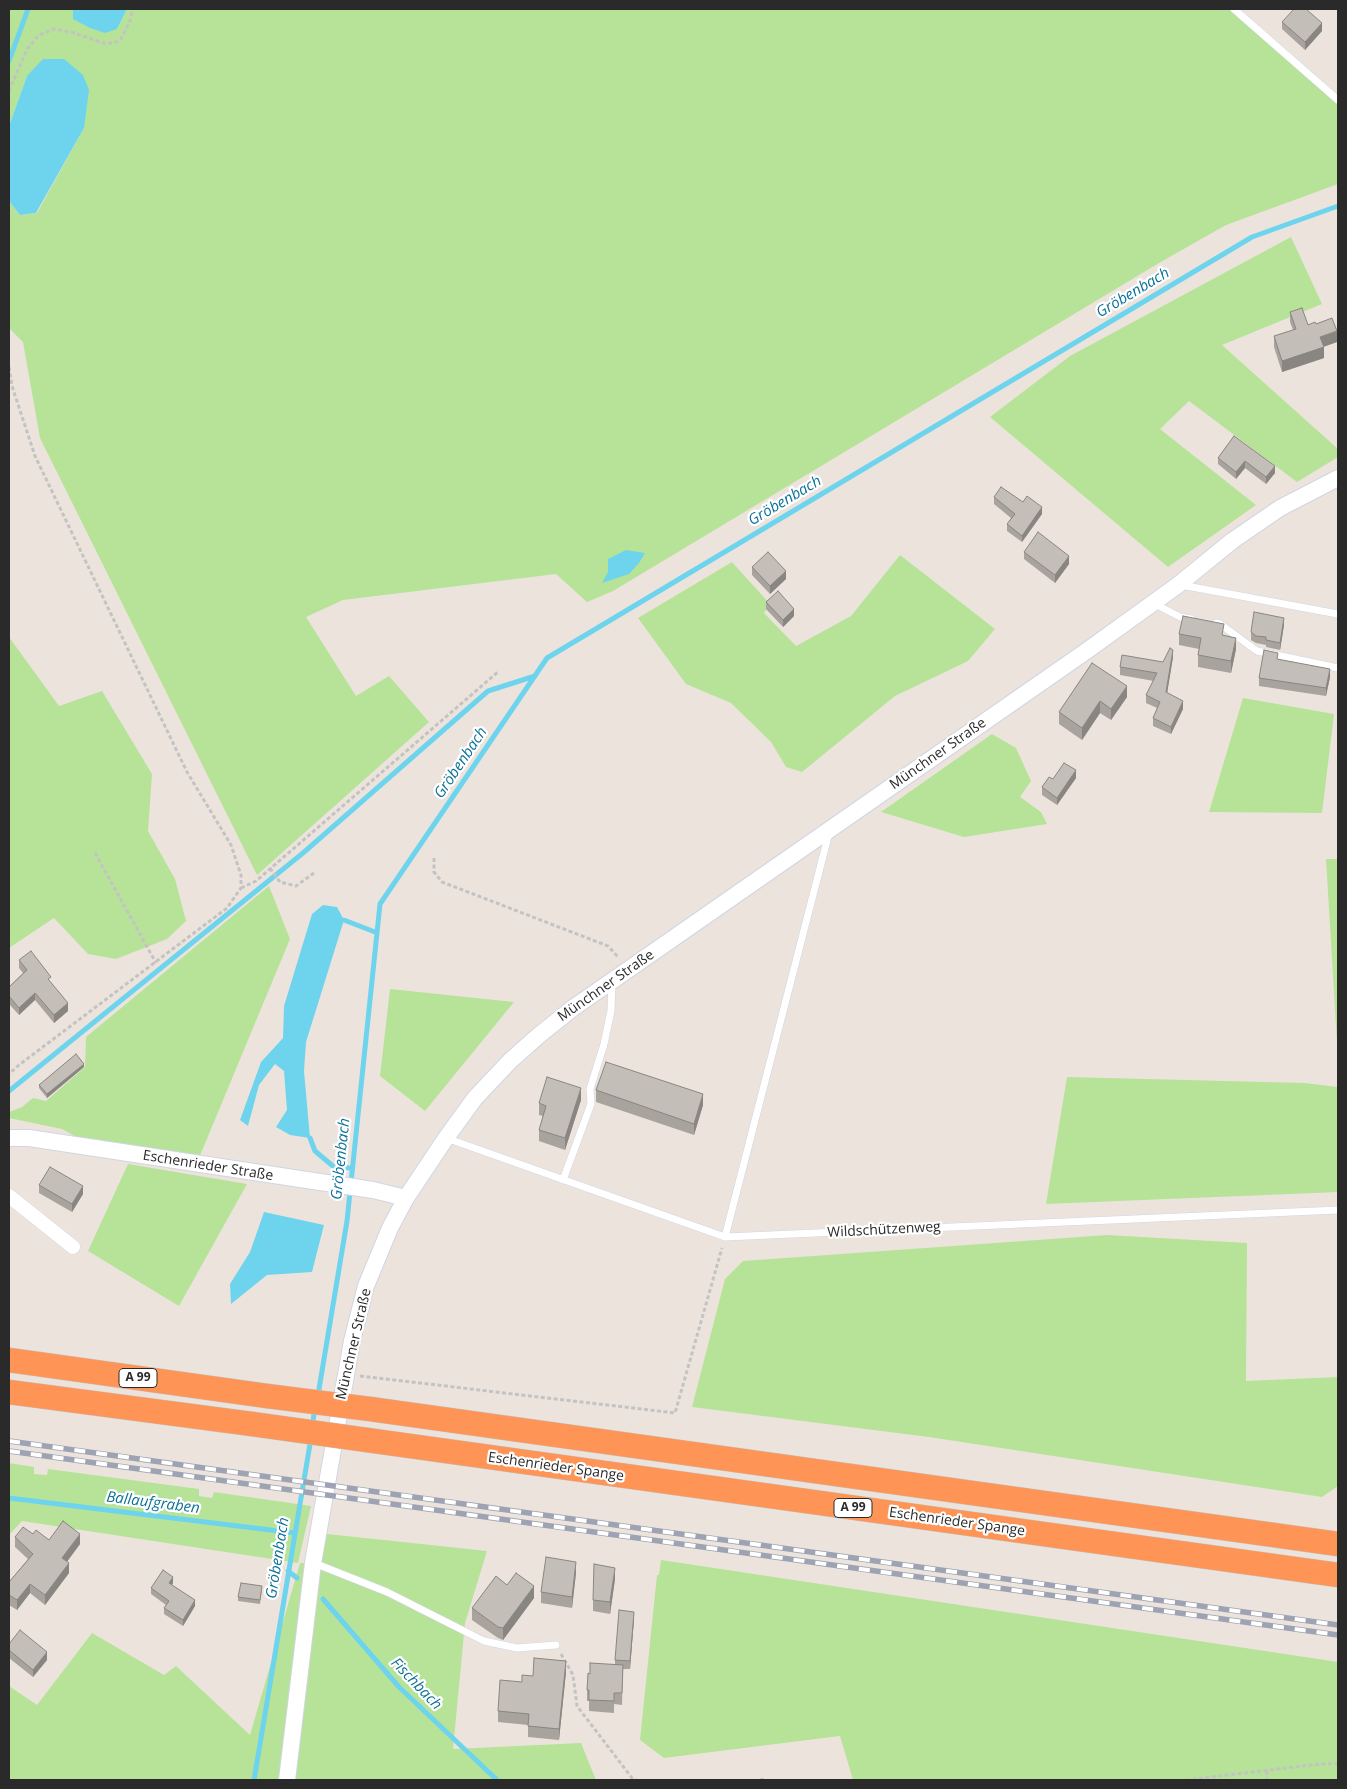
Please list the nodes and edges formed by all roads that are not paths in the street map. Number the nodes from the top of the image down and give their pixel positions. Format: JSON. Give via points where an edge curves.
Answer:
{"nodes":[{"id":1,"x":1234,"y":9,"type":"edge"},
{"id":2,"x":1338,"y":100,"type":"edge"},
{"id":3,"x":1338,"y":478,"type":"edge"},
{"id":4,"x":1178,"y":585,"type":"junction"},
{"id":5,"x":1152,"y":603,"type":"junction"},
{"id":6,"x":1338,"y":614,"type":"edge"},
{"id":7,"x":1196,"y":620,"type":"edge"},
{"id":8,"x":1212,"y":622,"type":"edge"},
{"id":9,"x":1338,"y":668,"type":"edge"},
{"id":10,"x":831,"y":828,"type":"junction"},
{"id":11,"x":612,"y":981,"type":"junction"},
{"id":12,"x":9,"y":1138,"type":"edge"},
{"id":13,"x":446,"y":1138,"type":"junction"},
{"id":14,"x":563,"y":1180,"type":"junction"},
{"id":15,"x":9,"y":1196,"type":"edge"},
{"id":16,"x":406,"y":1198,"type":"junction"},
{"id":17,"x":1338,"y":1210,"type":"edge"},
{"id":18,"x":725,"y":1237,"type":"junction"},
{"id":19,"x":73,"y":1248,"type":"dead end"},
{"id":20,"x":9,"y":1360,"type":"edge"},
{"id":21,"x":9,"y":1392,"type":"edge"},
{"id":22,"x":1338,"y":1544,"type":"edge"},
{"id":23,"x":314,"y":1563,"type":"junction"},
{"id":24,"x":1338,"y":1575,"type":"edge"},
{"id":25,"x":556,"y":1645,"type":"road end"},
{"id":26,"x":286,"y":1780,"type":"edge"}],
"edges":[{"from":1,"to":2,"type":"lane"},
{"from":3,"to":4,"type":"street","name":"Münchner Straße","via":[[1280,508],[1232,541]]},
{"from":4,"to":5,"type":"street","name":"Münchner Straße"},
{"from":4,"to":6,"type":"lane"},
{"from":5,"to":7,"type":"lane","via":[[1180,617]]},
{"from":5,"to":10,"type":"street","name":"Münchner Straße"},
{"from":8,"to":9,"type":"lane","via":[[1220,624],[1257,651]]},
{"from":10,"to":11,"type":"street","name":"Münchner Straße"},
{"from":10,"to":18,"type":"lane"},
{"from":11,"to":13,"type":"street","name":"Münchner Straße","via":[[573,1008],[510,1061]]},
{"from":11,"to":14,"type":"lane","via":[[611,1011],[590,1088],[591,1104]]},
{"from":12,"to":16,"type":"street","name":"Eschenrieder Straße","via":[[29,1138],[373,1190]]},
{"from":13,"to":14,"type":"lane","name":"Wildschützenweg"},
{"from":13,"to":16,"type":"street","name":"Münchner Straße"},
{"from":14,"to":18,"type":"lane","name":"Wildschützenweg"},
{"from":15,"to":19,"type":"street"},
{"from":16,"to":23,"type":"street","name":"Münchner Straße","via":[[366,1286],[352,1341]]},
{"from":17,"to":18,"type":"lane","name":"Wildschützenweg"},
{"from":20,"to":22,"type":"highway","number":"A 99","bridge":true},
{"from":21,"to":24,"type":"highway","name":"Eschenrieder Spange","number":"A 99","bridge":true},
{"from":23,"to":25,"type":"lane","via":[[387,1592],[500,1646]]},
{"from":23,"to":26,"type":"street","name":"Münchner Straße"}]}
